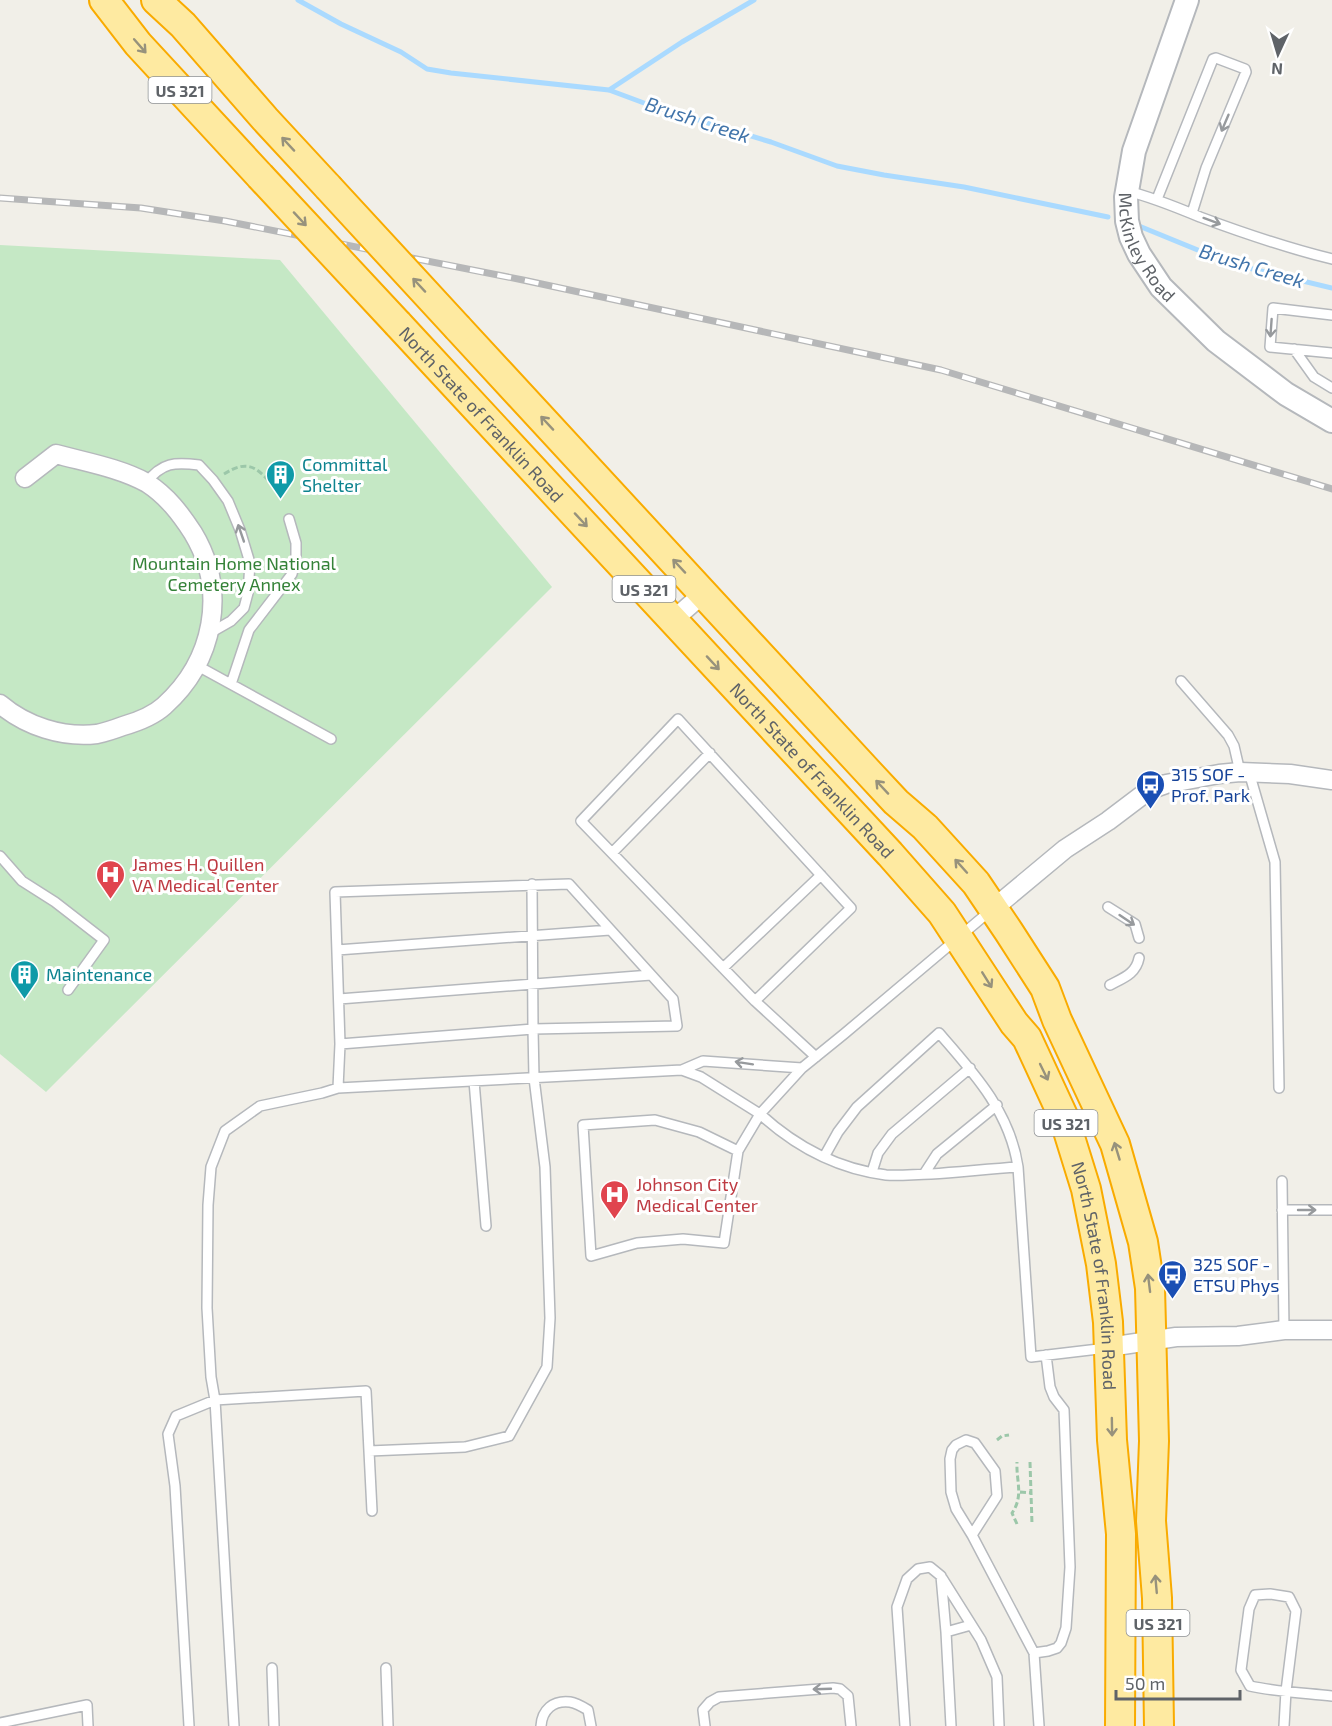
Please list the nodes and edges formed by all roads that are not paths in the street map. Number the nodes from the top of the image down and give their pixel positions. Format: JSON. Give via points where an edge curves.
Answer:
{"nodes":[{"id":1,"x":104,"y":0,"type":"edge"},
{"id":2,"x":156,"y":0,"type":"edge"},
{"id":3,"x":1187,"y":0,"type":"edge"},
{"id":4,"x":179,"y":12,"type":"edge"},
{"id":5,"x":1126,"y":191,"type":"junction"},
{"id":6,"x":1157,"y":199,"type":"junction"},
{"id":7,"x":1192,"y":213,"type":"junction"},
{"id":8,"x":1332,"y":259,"type":"edge"},
{"id":9,"x":1332,"y":315,"type":"edge"},
{"id":10,"x":1294,"y":349,"type":"junction"},
{"id":11,"x":1332,"y":352,"type":"edge"},
{"id":12,"x":1332,"y":388,"type":"edge"},
{"id":13,"x":1332,"y":421,"type":"edge"},
{"id":14,"x":25,"y":478,"type":"dead end"},
{"id":15,"x":146,"y":483,"type":"junction"},
{"id":16,"x":289,"y":519,"type":"dead end"},
{"id":17,"x":704,"y":593,"type":"junction"},
{"id":18,"x":673,"y":620,"type":"junction"},
{"id":19,"x":208,"y":634,"type":"junction"},
{"id":20,"x":196,"y":665,"type":"junction"},
{"id":21,"x":1181,"y":681,"type":"dead end"},
{"id":22,"x":231,"y":684,"type":"junction"},
{"id":23,"x":1,"y":706,"type":"edge"},
{"id":24,"x":331,"y":739,"type":"dead end"},
{"id":25,"x":710,"y":753,"type":"junction"},
{"id":26,"x":1245,"y":772,"type":"junction"},
{"id":27,"x":1332,"y":780,"type":"edge"},
{"id":28,"x":612,"y":853,"type":"junction"},
{"id":29,"x":0,"y":856,"type":"edge"},
{"id":30,"x":821,"y":875,"type":"junction"},
{"id":31,"x":532,"y":884,"type":"junction"},
{"id":32,"x":1108,"y":907,"type":"dead end"},
{"id":33,"x":993,"y":909,"type":"junction"},
{"id":34,"x":610,"y":930,"type":"junction"},
{"id":35,"x":532,"y":934,"type":"junction"},
{"id":36,"x":959,"y":937,"type":"junction"},
{"id":37,"x":1139,"y":938,"type":"dead end"},
{"id":38,"x":337,"y":950,"type":"junction"},
{"id":39,"x":1139,"y":958,"type":"dead end"},
{"id":40,"x":723,"y":968,"type":"junction"},
{"id":41,"x":651,"y":975,"type":"junction"},
{"id":42,"x":533,"y":984,"type":"junction"},
{"id":43,"x":1110,"y":985,"type":"dead end"},
{"id":44,"x":68,"y":990,"type":"dead end"},
{"id":45,"x":339,"y":999,"type":"junction"},
{"id":46,"x":754,"y":1001,"type":"junction"},
{"id":47,"x":534,"y":1029,"type":"junction"},
{"id":48,"x":340,"y":1044,"type":"junction"},
{"id":49,"x":816,"y":1057,"type":"junction"},
{"id":50,"x":802,"y":1068,"type":"junction"},
{"id":51,"x":970,"y":1068,"type":"junction"},
{"id":52,"x":682,"y":1070,"type":"junction"},
{"id":53,"x":534,"y":1078,"type":"junction"},
{"id":54,"x":474,"y":1081,"type":"junction"},
{"id":55,"x":338,"y":1088,"type":"junction"},
{"id":56,"x":1279,"y":1088,"type":"dead end"},
{"id":57,"x":997,"y":1105,"type":"junction"},
{"id":58,"x":760,"y":1114,"type":"junction"},
{"id":59,"x":738,"y":1150,"type":"junction"},
{"id":60,"x":824,"y":1157,"type":"junction"},
{"id":61,"x":1018,"y":1167,"type":"junction"},
{"id":62,"x":872,"y":1172,"type":"junction"},
{"id":63,"x":924,"y":1174,"type":"junction"},
{"id":64,"x":1282,"y":1181,"type":"dead end"},
{"id":65,"x":1282,"y":1210,"type":"junction"},
{"id":66,"x":1332,"y":1210,"type":"edge"},
{"id":67,"x":486,"y":1226,"type":"dead end"},
{"id":68,"x":1284,"y":1330,"type":"junction"},
{"id":69,"x":1332,"y":1330,"type":"edge"},
{"id":70,"x":1151,"y":1341,"type":"junction"},
{"id":71,"x":1109,"y":1347,"type":"junction"},
{"id":72,"x":1046,"y":1355,"type":"junction"},
{"id":73,"x":214,"y":1400,"type":"junction"},
{"id":74,"x":369,"y":1451,"type":"junction"},
{"id":75,"x":372,"y":1511,"type":"dead end"},
{"id":76,"x":972,"y":1535,"type":"junction"},
{"id":77,"x":941,"y":1576,"type":"junction"},
{"id":78,"x":971,"y":1625,"type":"junction"},
{"id":79,"x":946,"y":1632,"type":"junction"},
{"id":80,"x":1034,"y":1653,"type":"junction"},
{"id":81,"x":272,"y":1668,"type":"dead end"},
{"id":82,"x":386,"y":1668,"type":"dead end"},
{"id":83,"x":1286,"y":1691,"type":"junction"},
{"id":84,"x":1332,"y":1696,"type":"edge"},
{"id":85,"x":0,"y":1723,"type":"edge"},
{"id":86,"x":88,"y":1726,"type":"edge"},
{"id":87,"x":189,"y":1726,"type":"edge"},
{"id":88,"x":234,"y":1726,"type":"edge"},
{"id":89,"x":274,"y":1726,"type":"edge"},
{"id":90,"x":388,"y":1726,"type":"edge"},
{"id":91,"x":541,"y":1726,"type":"edge"},
{"id":92,"x":591,"y":1726,"type":"edge"},
{"id":93,"x":705,"y":1726,"type":"edge"},
{"id":94,"x":851,"y":1726,"type":"edge"},
{"id":95,"x":905,"y":1726,"type":"edge"},
{"id":96,"x":951,"y":1726,"type":"edge"},
{"id":97,"x":999,"y":1726,"type":"edge"},
{"id":98,"x":1039,"y":1726,"type":"edge"},
{"id":99,"x":1120,"y":1726,"type":"edge"},
{"id":100,"x":1159,"y":1726,"type":"edge"},
{"id":101,"x":1284,"y":1726,"type":"edge"}],
"edges":[{"from":1,"to":18,"type":"highway","name":"North State of Franklin Road","number":"US 321","one_way":true,"bridge":true,"via":[[138,44]]},
{"from":2,"to":4,"type":"highway","number":"US 321"},
{"from":3,"to":5,"type":"street","name":"McKinley Road","via":[[1134,151]]},
{"from":17,"to":4,"type":"highway","number":"US 321","one_way":true,"bridge":true,"via":[[328,187]]},
{"from":5,"to":6,"type":"lane"},
{"from":5,"to":13,"type":"street","name":"McKinley Road","via":[[1131,237],[1161,287],[1216,341],[1286,394]]},
{"from":6,"to":7,"type":"lane"},
{"from":6,"to":7,"type":"lane","one_way":true,"via":[[1213,59],[1245,69]]},
{"from":7,"to":8,"type":"lane","one_way":true},
{"from":9,"to":10,"type":"lane","one_way":true,"via":[[1273,308],[1270,347]]},
{"from":10,"to":11,"type":"lane"},
{"from":10,"to":12,"type":"lane","via":[[1314,377]]},
{"from":14,"to":15,"type":"street","via":[[56,454]]},
{"from":15,"to":19,"type":"street","via":[[169,500],[200,544],[214,598]]},
{"from":19,"to":15,"type":"lane","one_way":true,"via":[[244,608],[250,563],[240,530],[228,501],[200,465],[175,462],[154,472]]},
{"from":16,"to":22,"type":"lane","via":[[296,543],[292,574],[249,630]]},
{"from":17,"to":18,"type":"street"},
{"from":33,"to":17,"type":"highway","number":"US 321","one_way":true,"via":[[976,883],[925,826],[896,802]]},
{"from":18,"to":36,"type":"highway","name":"North State of Franklin Road","number":"US 321","one_way":true,"via":[[890,854]]},
{"from":19,"to":20,"type":"street"},
{"from":20,"to":22,"type":"lane"},
{"from":20,"to":23,"type":"street","via":[[193,674],[163,707],[134,723],[98,734],[42,729]]},
{"from":21,"to":26,"type":"lane","via":[[1228,735]]},
{"from":22,"to":24,"type":"lane"},
{"from":25,"to":28,"type":"lane"},
{"from":25,"to":28,"type":"lane","via":[[678,719],[581,821]]},
{"from":25,"to":30,"type":"lane"},
{"from":26,"to":27,"type":"street"},
{"from":26,"to":33,"type":"street","via":[[1149,790],[1065,849]]},
{"from":26,"to":56,"type":"lane","via":[[1275,862]]},
{"from":28,"to":40,"type":"lane"},
{"from":29,"to":44,"type":"lane","via":[[22,881],[104,940]]},
{"from":30,"to":40,"type":"lane"},
{"from":30,"to":46,"type":"lane","via":[[851,908]]},
{"from":31,"to":34,"type":"lane","via":[[569,884]]},
{"from":31,"to":35,"type":"lane"},
{"from":31,"to":38,"type":"lane","via":[[335,892]]},
{"from":32,"to":37,"type":"lane","one_way":true,"via":[[1135,924]]},
{"from":33,"to":36,"type":"lane"},
{"from":70,"to":33,"type":"highway","number":"US 321","one_way":true,"via":[[1150,1288],[1143,1242],[1115,1144],[1045,988]]},
{"from":34,"to":35,"type":"lane"},
{"from":34,"to":41,"type":"lane"},
{"from":35,"to":38,"type":"lane"},
{"from":35,"to":42,"type":"lane"},
{"from":36,"to":49,"type":"lane"},
{"from":36,"to":71,"type":"highway","name":"North State of Franklin Road","number":"US 321","one_way":true,"via":[[1027,1038],[1064,1118],[1096,1233]]},
{"from":38,"to":45,"type":"lane"},
{"from":39,"to":43,"type":"lane","via":[[1131,974]]},
{"from":40,"to":46,"type":"lane"},
{"from":41,"to":42,"type":"lane"},
{"from":41,"to":47,"type":"lane","via":[[673,999],[677,1026]]},
{"from":42,"to":45,"type":"lane"},
{"from":42,"to":47,"type":"lane"},
{"from":45,"to":48,"type":"lane"},
{"from":46,"to":49,"type":"lane"},
{"from":47,"to":48,"type":"lane"},
{"from":47,"to":53,"type":"lane"},
{"from":48,"to":55,"type":"lane"},
{"from":49,"to":50,"type":"lane"},
{"from":50,"to":52,"type":"lane","one_way":true,"via":[[703,1061]]},
{"from":50,"to":58,"type":"lane"},
{"from":51,"to":57,"type":"lane"},
{"from":51,"to":60,"type":"lane","via":[[939,1033],[857,1107]]},
{"from":51,"to":62,"type":"lane","via":[[892,1134],[878,1153]]},
{"from":52,"to":53,"type":"lane"},
{"from":52,"to":58,"type":"lane","via":[[701,1077]]},
{"from":53,"to":54,"type":"lane"},
{"from":53,"to":74,"type":"lane","via":[[545,1167],[550,1318],[547,1367],[508,1436],[465,1447]]},
{"from":54,"to":55,"type":"lane"},
{"from":54,"to":67,"type":"lane"},
{"from":55,"to":73,"type":"lane","via":[[260,1106],[225,1131],[211,1167],[208,1205],[207,1308]]},
{"from":57,"to":61,"type":"lane","via":[[1009,1130]]},
{"from":57,"to":63,"type":"lane","via":[[937,1154]]},
{"from":58,"to":59,"type":"lane"},
{"from":58,"to":60,"type":"lane","via":[[807,1150]]},
{"from":59,"to":59,"type":"lane","via":[[724,1243],[682,1239],[638,1243],[591,1256],[583,1125],[655,1120],[699,1132]]},
{"from":60,"to":62,"type":"lane"},
{"from":61,"to":63,"type":"lane"},
{"from":61,"to":72,"type":"lane","via":[[1031,1357]]},
{"from":62,"to":63,"type":"lane"},
{"from":64,"to":65,"type":"lane"},
{"from":65,"to":66,"type":"lane","one_way":true},
{"from":65,"to":68,"type":"lane"},
{"from":68,"to":69,"type":"street"},
{"from":68,"to":70,"type":"street"},
{"from":70,"to":71,"type":"street"},
{"from":100,"to":70,"type":"highway","number":"US 321","one_way":true,"via":[[1151,1521]]},
{"from":71,"to":72,"type":"lane"},
{"from":71,"to":99,"type":"highway","name":"North State of Franklin Road","number":"US 321","one_way":true,"via":[[1121,1534]]},
{"from":72,"to":80,"type":"lane","via":[[1050,1387],[1064,1410],[1070,1567],[1064,1636],[1057,1648]]},
{"from":73,"to":74,"type":"lane","via":[[366,1391]]},
{"from":73,"to":87,"type":"lane","via":[[176,1416],[168,1434],[175,1486]]},
{"from":73,"to":88,"type":"lane"},
{"from":74,"to":75,"type":"lane"},
{"from":76,"to":76,"type":"lane","via":[[997,1496],[995,1471],[975,1443],[966,1440],[952,1450],[950,1476],[956,1509]]},
{"from":76,"to":80,"type":"lane"},
{"from":77,"to":78,"type":"lane"},
{"from":77,"to":79,"type":"lane"},
{"from":77,"to":95,"type":"lane","via":[[930,1567],[918,1569],[907,1579],[897,1607]]},
{"from":78,"to":79,"type":"lane"},
{"from":78,"to":97,"type":"lane","via":[[997,1677]]},
{"from":79,"to":96,"type":"lane"},
{"from":80,"to":98,"type":"lane"},
{"from":81,"to":89,"type":"lane"},
{"from":82,"to":90,"type":"lane"},
{"from":83,"to":83,"type":"lane","via":[[1250,1686],[1241,1670],[1249,1609],[1255,1595],[1289,1597],[1296,1611]]},
{"from":83,"to":84,"type":"lane"},
{"from":83,"to":101,"type":"lane"},
{"from":85,"to":86,"type":"lane","via":[[87,1705]]},
{"from":91,"to":92,"type":"lane","via":[[542,1716],[550,1706],[570,1702],[588,1710]]},
{"from":94,"to":93,"type":"lane","one_way":true,"via":[[848,1696],[833,1688],[720,1697],[703,1710]]}]}
